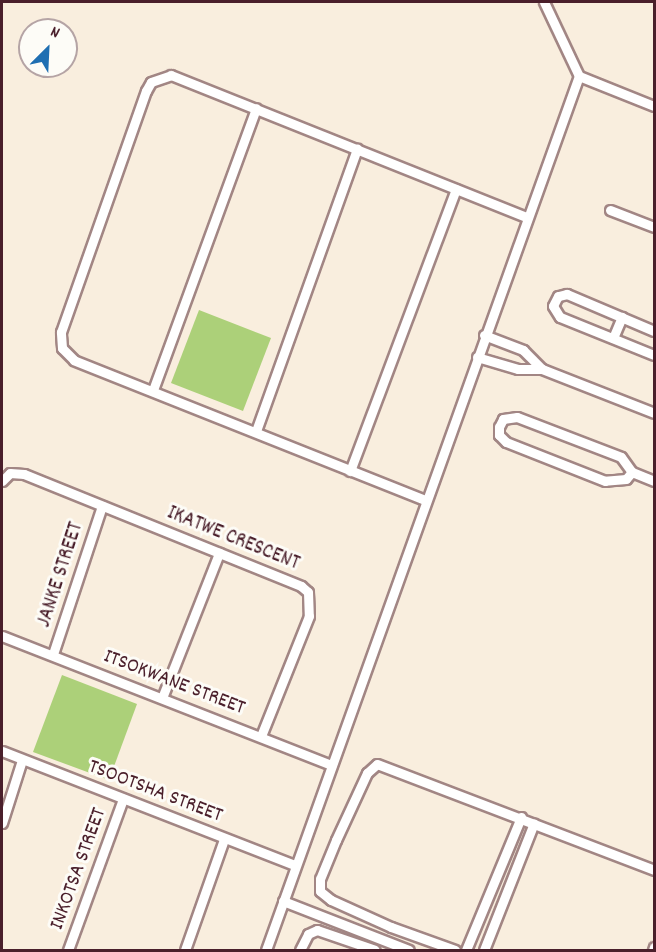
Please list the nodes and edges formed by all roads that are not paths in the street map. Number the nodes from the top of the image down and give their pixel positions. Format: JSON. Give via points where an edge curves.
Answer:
{"nodes":[{"id":1,"x":544,"y":2,"type":"edge"},
{"id":2,"x":579,"y":76,"type":"junction"},
{"id":3,"x":654,"y":106,"type":"edge"},
{"id":4,"x":256,"y":108,"type":"junction"},
{"id":5,"x":357,"y":149,"type":"junction"},
{"id":6,"x":456,"y":189,"type":"junction"},
{"id":7,"x":610,"y":210,"type":"dead end"},
{"id":8,"x":526,"y":217,"type":"junction"},
{"id":9,"x":654,"y":227,"type":"edge"},
{"id":10,"x":622,"y":317,"type":"junction"},
{"id":11,"x":654,"y":331,"type":"edge"},
{"id":12,"x":484,"y":335,"type":"junction"},
{"id":13,"x":613,"y":338,"type":"junction"},
{"id":14,"x":654,"y":355,"type":"edge"},
{"id":15,"x":477,"y":357,"type":"junction"},
{"id":16,"x":542,"y":369,"type":"junction"},
{"id":17,"x":153,"y":390,"type":"junction"},
{"id":18,"x":654,"y":413,"type":"edge"},
{"id":19,"x":256,"y":431,"type":"junction"},
{"id":20,"x":350,"y":471,"type":"junction"},
{"id":21,"x":632,"y":472,"type":"junction"},
{"id":22,"x":653,"y":477,"type":"edge"},
{"id":23,"x":2,"y":480,"type":"edge"},
{"id":24,"x":425,"y":500,"type":"junction"},
{"id":25,"x":102,"y":506,"type":"junction"},
{"id":26,"x":219,"y":553,"type":"junction"},
{"id":27,"x":2,"y":636,"type":"edge"},
{"id":28,"x":53,"y":654,"type":"junction"},
{"id":29,"x":162,"y":699,"type":"junction"},
{"id":30,"x":261,"y":736,"type":"junction"},
{"id":31,"x":2,"y":751,"type":"edge"},
{"id":32,"x":22,"y":760,"type":"junction"},
{"id":33,"x":332,"y":765,"type":"junction"},
{"id":34,"x":123,"y":799,"type":"junction"},
{"id":35,"x":521,"y":817,"type":"junction"},
{"id":36,"x":2,"y":823,"type":"edge"},
{"id":37,"x":534,"y":823,"type":"junction"},
{"id":38,"x":224,"y":839,"type":"junction"},
{"id":39,"x":295,"y":866,"type":"junction"},
{"id":40,"x":654,"y":870,"type":"edge"},
{"id":41,"x":283,"y":901,"type":"junction"},
{"id":42,"x":391,"y":927,"type":"junction"},
{"id":43,"x":384,"y":946,"type":"edge"},
{"id":44,"x":68,"y":951,"type":"edge"},
{"id":45,"x":185,"y":951,"type":"edge"},
{"id":46,"x":266,"y":951,"type":"edge"},
{"id":47,"x":300,"y":951,"type":"edge"},
{"id":48,"x":375,"y":951,"type":"edge"},
{"id":49,"x":409,"y":951,"type":"edge"},
{"id":50,"x":455,"y":951,"type":"edge"},
{"id":51,"x":466,"y":951,"type":"edge"},
{"id":52,"x":484,"y":951,"type":"edge"}],
"edges":[{"from":1,"to":2,"type":"street"},
{"from":2,"to":3,"type":"street"},
{"from":2,"to":8,"type":"street"},
{"from":4,"to":5,"type":"street"},
{"from":4,"to":17,"type":"street"},
{"from":4,"to":17,"type":"street","via":[[171,75],[151,82],[146,91],[60,341],[74,360]]},
{"from":5,"to":6,"type":"street"},
{"from":5,"to":19,"type":"street"},
{"from":6,"to":8,"type":"street"},
{"from":6,"to":20,"type":"street"},
{"from":7,"to":9,"type":"street"},
{"from":8,"to":12,"type":"street"},
{"from":10,"to":11,"type":"street"},
{"from":10,"to":13,"type":"street"},
{"from":10,"to":13,"type":"street","via":[[567,294],[558,296],[553,306],[560,317]]},
{"from":12,"to":15,"type":"street"},
{"from":12,"to":16,"type":"street","via":[[523,350]]},
{"from":13,"to":14,"type":"street"},
{"from":15,"to":16,"type":"street","via":[[518,369]]},
{"from":15,"to":24,"type":"street"},
{"from":16,"to":18,"type":"street"},
{"from":17,"to":19,"type":"street"},
{"from":19,"to":20,"type":"street"},
{"from":20,"to":24,"type":"street"},
{"from":21,"to":21,"type":"street","via":[[626,479],[605,481],[507,442],[499,435],[499,427],[503,419],[517,417],[621,457]]},
{"from":21,"to":22,"type":"street"},
{"from":23,"to":25,"type":"street","name":"IKATWE CRESCENT","via":[[10,473],[24,474]]},
{"from":24,"to":33,"type":"street"},
{"from":25,"to":26,"type":"street","name":"IKATWE CRESCENT"},
{"from":25,"to":28,"type":"street","name":"JANKE STREET"},
{"from":26,"to":29,"type":"street"},
{"from":26,"to":30,"type":"street","name":"IKATWE CRESCENT","via":[[301,586],[310,598],[309,615]]},
{"from":27,"to":28,"type":"street","name":"ITSOKWANE STREET"},
{"from":28,"to":29,"type":"street","name":"ITSOKWANE STREET"},
{"from":29,"to":30,"type":"street","name":"ITSOKWANE STREET"},
{"from":30,"to":33,"type":"street","name":"ITSOKWANE STREET"},
{"from":31,"to":32,"type":"street","name":"TSOOTSHA STREET"},
{"from":32,"to":34,"type":"street","name":"TSOOTSHA STREET"},
{"from":32,"to":36,"type":"street"},
{"from":33,"to":39,"type":"street"},
{"from":34,"to":38,"type":"street","name":"TSOOTSHA STREET"},
{"from":34,"to":44,"type":"street","name":"INKOTSA STREET"},
{"from":35,"to":37,"type":"street"},
{"from":35,"to":42,"type":"street","via":[[384,764],[372,767],[336,840],[320,885],[324,896]]},
{"from":35,"to":51,"type":"street"},
{"from":37,"to":40,"type":"street"},
{"from":37,"to":52,"type":"street"},
{"from":38,"to":39,"type":"street","name":"TSOOTSHA STREET"},
{"from":38,"to":45,"type":"street"},
{"from":39,"to":41,"type":"street"},
{"from":41,"to":43,"type":"street"},
{"from":41,"to":46,"type":"street"},
{"from":42,"to":43,"type":"street"},
{"from":42,"to":50,"type":"street"},
{"from":43,"to":49,"type":"street"},
{"from":47,"to":48,"type":"street","via":[[308,934],[317,930]]}]}
